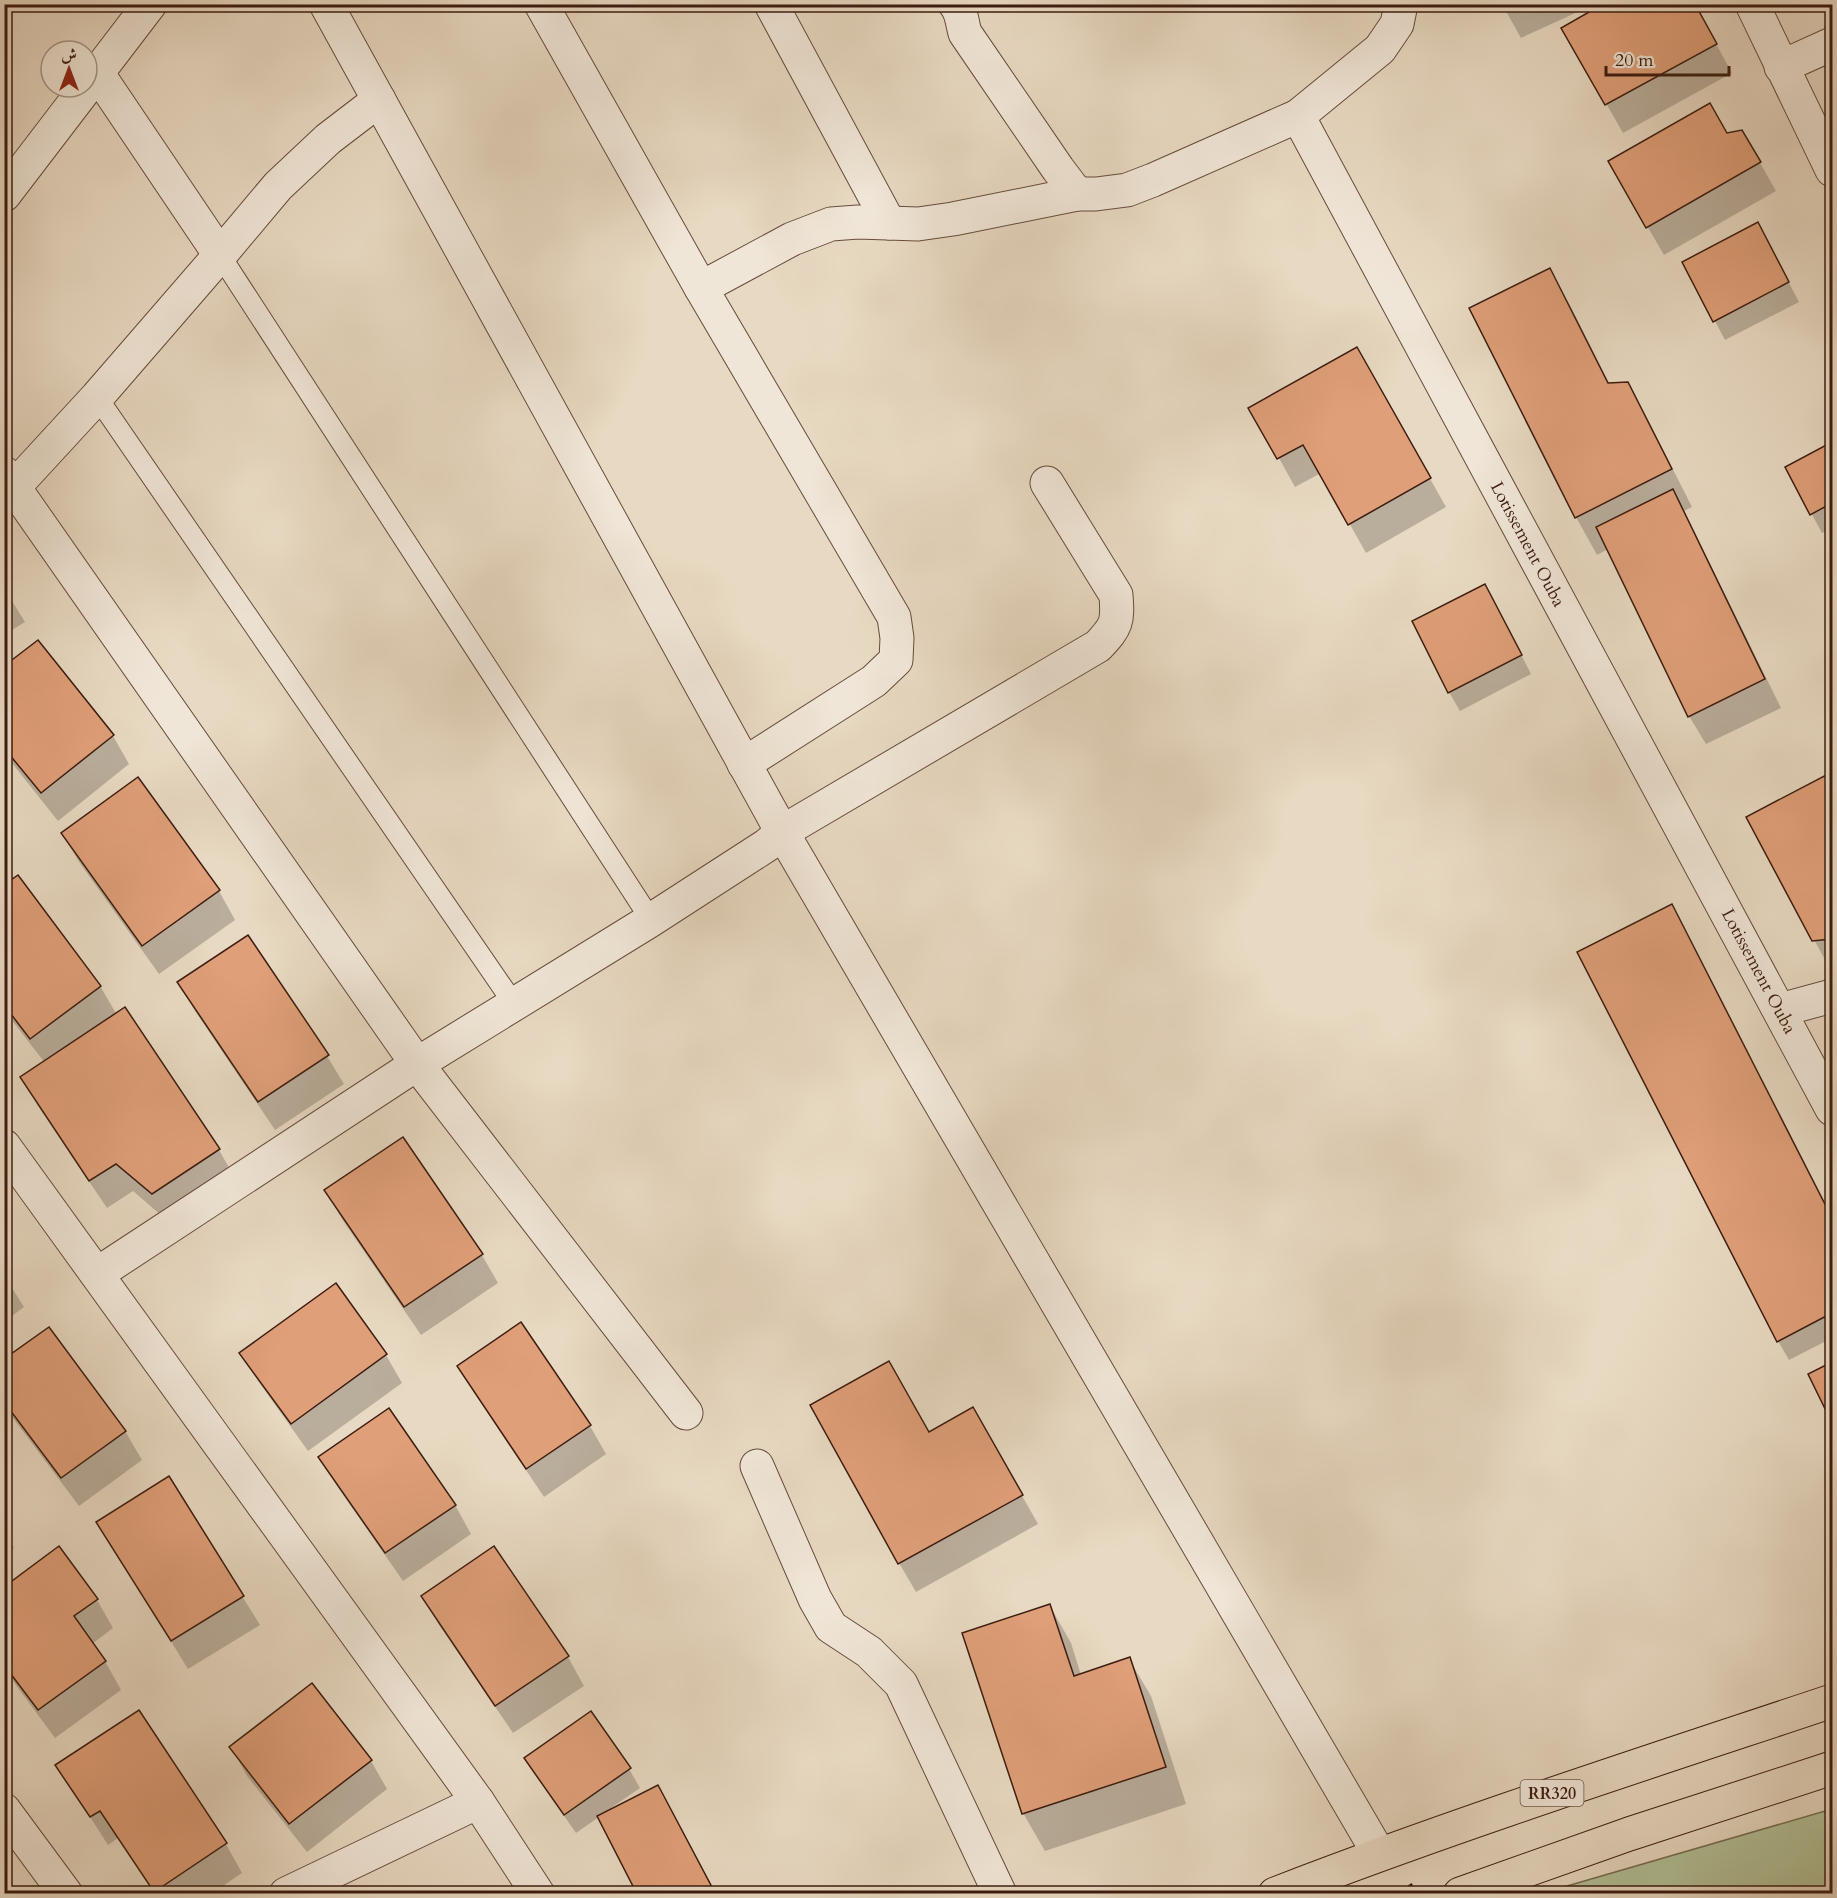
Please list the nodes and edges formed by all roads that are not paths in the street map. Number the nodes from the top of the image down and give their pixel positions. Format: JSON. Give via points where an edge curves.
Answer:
{"nodes":[{"id":1,"x":150,"y":4,"type":"edge"},
{"id":2,"x":326,"y":4,"type":"edge"},
{"id":3,"x":541,"y":4,"type":"edge"},
{"id":4,"x":771,"y":4,"type":"edge"},
{"id":5,"x":1401,"y":4,"type":"edge"},
{"id":6,"x":1752,"y":4,"type":"edge"},
{"id":7,"x":955,"y":6,"type":"edge"},
{"id":8,"x":1833,"y":44,"type":"edge"},
{"id":9,"x":1781,"y":67,"type":"junction"},
{"id":10,"x":99,"y":73,"type":"edge"},
{"id":11,"x":99,"y":75,"type":"edge"},
{"id":12,"x":79,"y":99,"type":"edge"},
{"id":13,"x":379,"y":100,"type":"junction"},
{"id":14,"x":1298,"y":116,"type":"junction"},
{"id":15,"x":1833,"y":170,"type":"edge"},
{"id":16,"x":1077,"y":194,"type":"junction"},
{"id":17,"x":4,"y":195,"type":"edge"},
{"id":18,"x":889,"y":223,"type":"junction"},
{"id":19,"x":220,"y":255,"type":"junction"},
{"id":20,"x":701,"y":288,"type":"junction"},
{"id":21,"x":97,"y":397,"type":"junction"},
{"id":22,"x":10,"y":480,"type":"edge"},
{"id":23,"x":1047,"y":483,"type":"dead end"},
{"id":24,"x":744,"y":764,"type":"junction"},
{"id":25,"x":782,"y":832,"type":"junction"},
{"id":26,"x":651,"y":920,"type":"junction"},
{"id":27,"x":1833,"y":996,"type":"edge"},
{"id":28,"x":514,"y":1004,"type":"junction"},
{"id":29,"x":1780,"y":1010,"type":"junction"},
{"id":30,"x":417,"y":1064,"type":"junction"},
{"id":31,"x":1833,"y":1109,"type":"edge"},
{"id":32,"x":4,"y":1146,"type":"edge"},
{"id":33,"x":97,"y":1274,"type":"junction"},
{"id":34,"x":686,"y":1413,"type":"dead end"},
{"id":35,"x":757,"y":1466,"type":"dead end"},
{"id":36,"x":1833,"y":1701,"type":"edge"},
{"id":37,"x":1833,"y":1768,"type":"edge"},
{"id":38,"x":478,"y":1802,"type":"junction"},
{"id":39,"x":4,"y":1810,"type":"edge"},
{"id":40,"x":1378,"y":1854,"type":"junction"},
{"id":41,"x":1469,"y":1892,"type":"edge"},
{"id":42,"x":66,"y":1893,"type":"edge"},
{"id":43,"x":286,"y":1893,"type":"edge"},
{"id":44,"x":538,"y":1893,"type":"edge"},
{"id":45,"x":999,"y":1893,"type":"edge"},
{"id":46,"x":1275,"y":1893,"type":"edge"}],
"edges":[{"from":1,"to":10,"type":"street"},
{"from":2,"to":13,"type":"street"},
{"from":3,"to":20,"type":"street"},
{"from":4,"to":18,"type":"street"},
{"from":5,"to":14,"type":"street","via":[[1397,24],[1380,49]]},
{"from":6,"to":9,"type":"street"},
{"from":7,"to":16,"type":"street","via":[[965,33]]},
{"from":8,"to":9,"type":"street"},
{"from":9,"to":15,"type":"street"},
{"from":11,"to":19,"type":"street"},
{"from":12,"to":17,"type":"street"},
{"from":13,"to":19,"type":"street","via":[[328,139],[278,186]]},
{"from":13,"to":24,"type":"street"},
{"from":14,"to":16,"type":"street","via":[[1127,190]]},
{"from":14,"to":29,"type":"street","name":"Lotissement Ouba"},
{"from":16,"to":18,"type":"street","via":[[953,219]]},
{"from":18,"to":20,"type":"street","via":[[831,224],[792,239]]},
{"from":19,"to":21,"type":"street"},
{"from":19,"to":26,"type":"lane"},
{"from":20,"to":24,"type":"street","via":[[894,616],[897,638],[896,660],[874,681]]},
{"from":21,"to":22,"type":"street"},
{"from":21,"to":28,"type":"lane"},
{"from":22,"to":30,"type":"street"},
{"from":23,"to":25,"type":"street","via":[[1116,595],[1114,629],[1098,646]]},
{"from":24,"to":25,"type":"street"},
{"from":25,"to":26,"type":"street"},
{"from":25,"to":40,"type":"street"},
{"from":26,"to":28,"type":"street"},
{"from":27,"to":29,"type":"street"},
{"from":28,"to":30,"type":"street"},
{"from":29,"to":31,"type":"street","name":"Lotissement Ouba"},
{"from":30,"to":33,"type":"street"},
{"from":30,"to":34,"type":"street"},
{"from":32,"to":33,"type":"street"},
{"from":33,"to":38,"type":"street"},
{"from":35,"to":45,"type":"street","via":[[831,1627],[869,1652],[901,1684]]},
{"from":36,"to":40,"type":"main road","number":"RR320"},
{"from":37,"to":41,"type":"main road","via":[[1629,1834]]},
{"from":38,"to":43,"type":"street"},
{"from":38,"to":44,"type":"street"},
{"from":39,"to":42,"type":"street"},
{"from":40,"to":46,"type":"main road","number":"RR320"}]}
